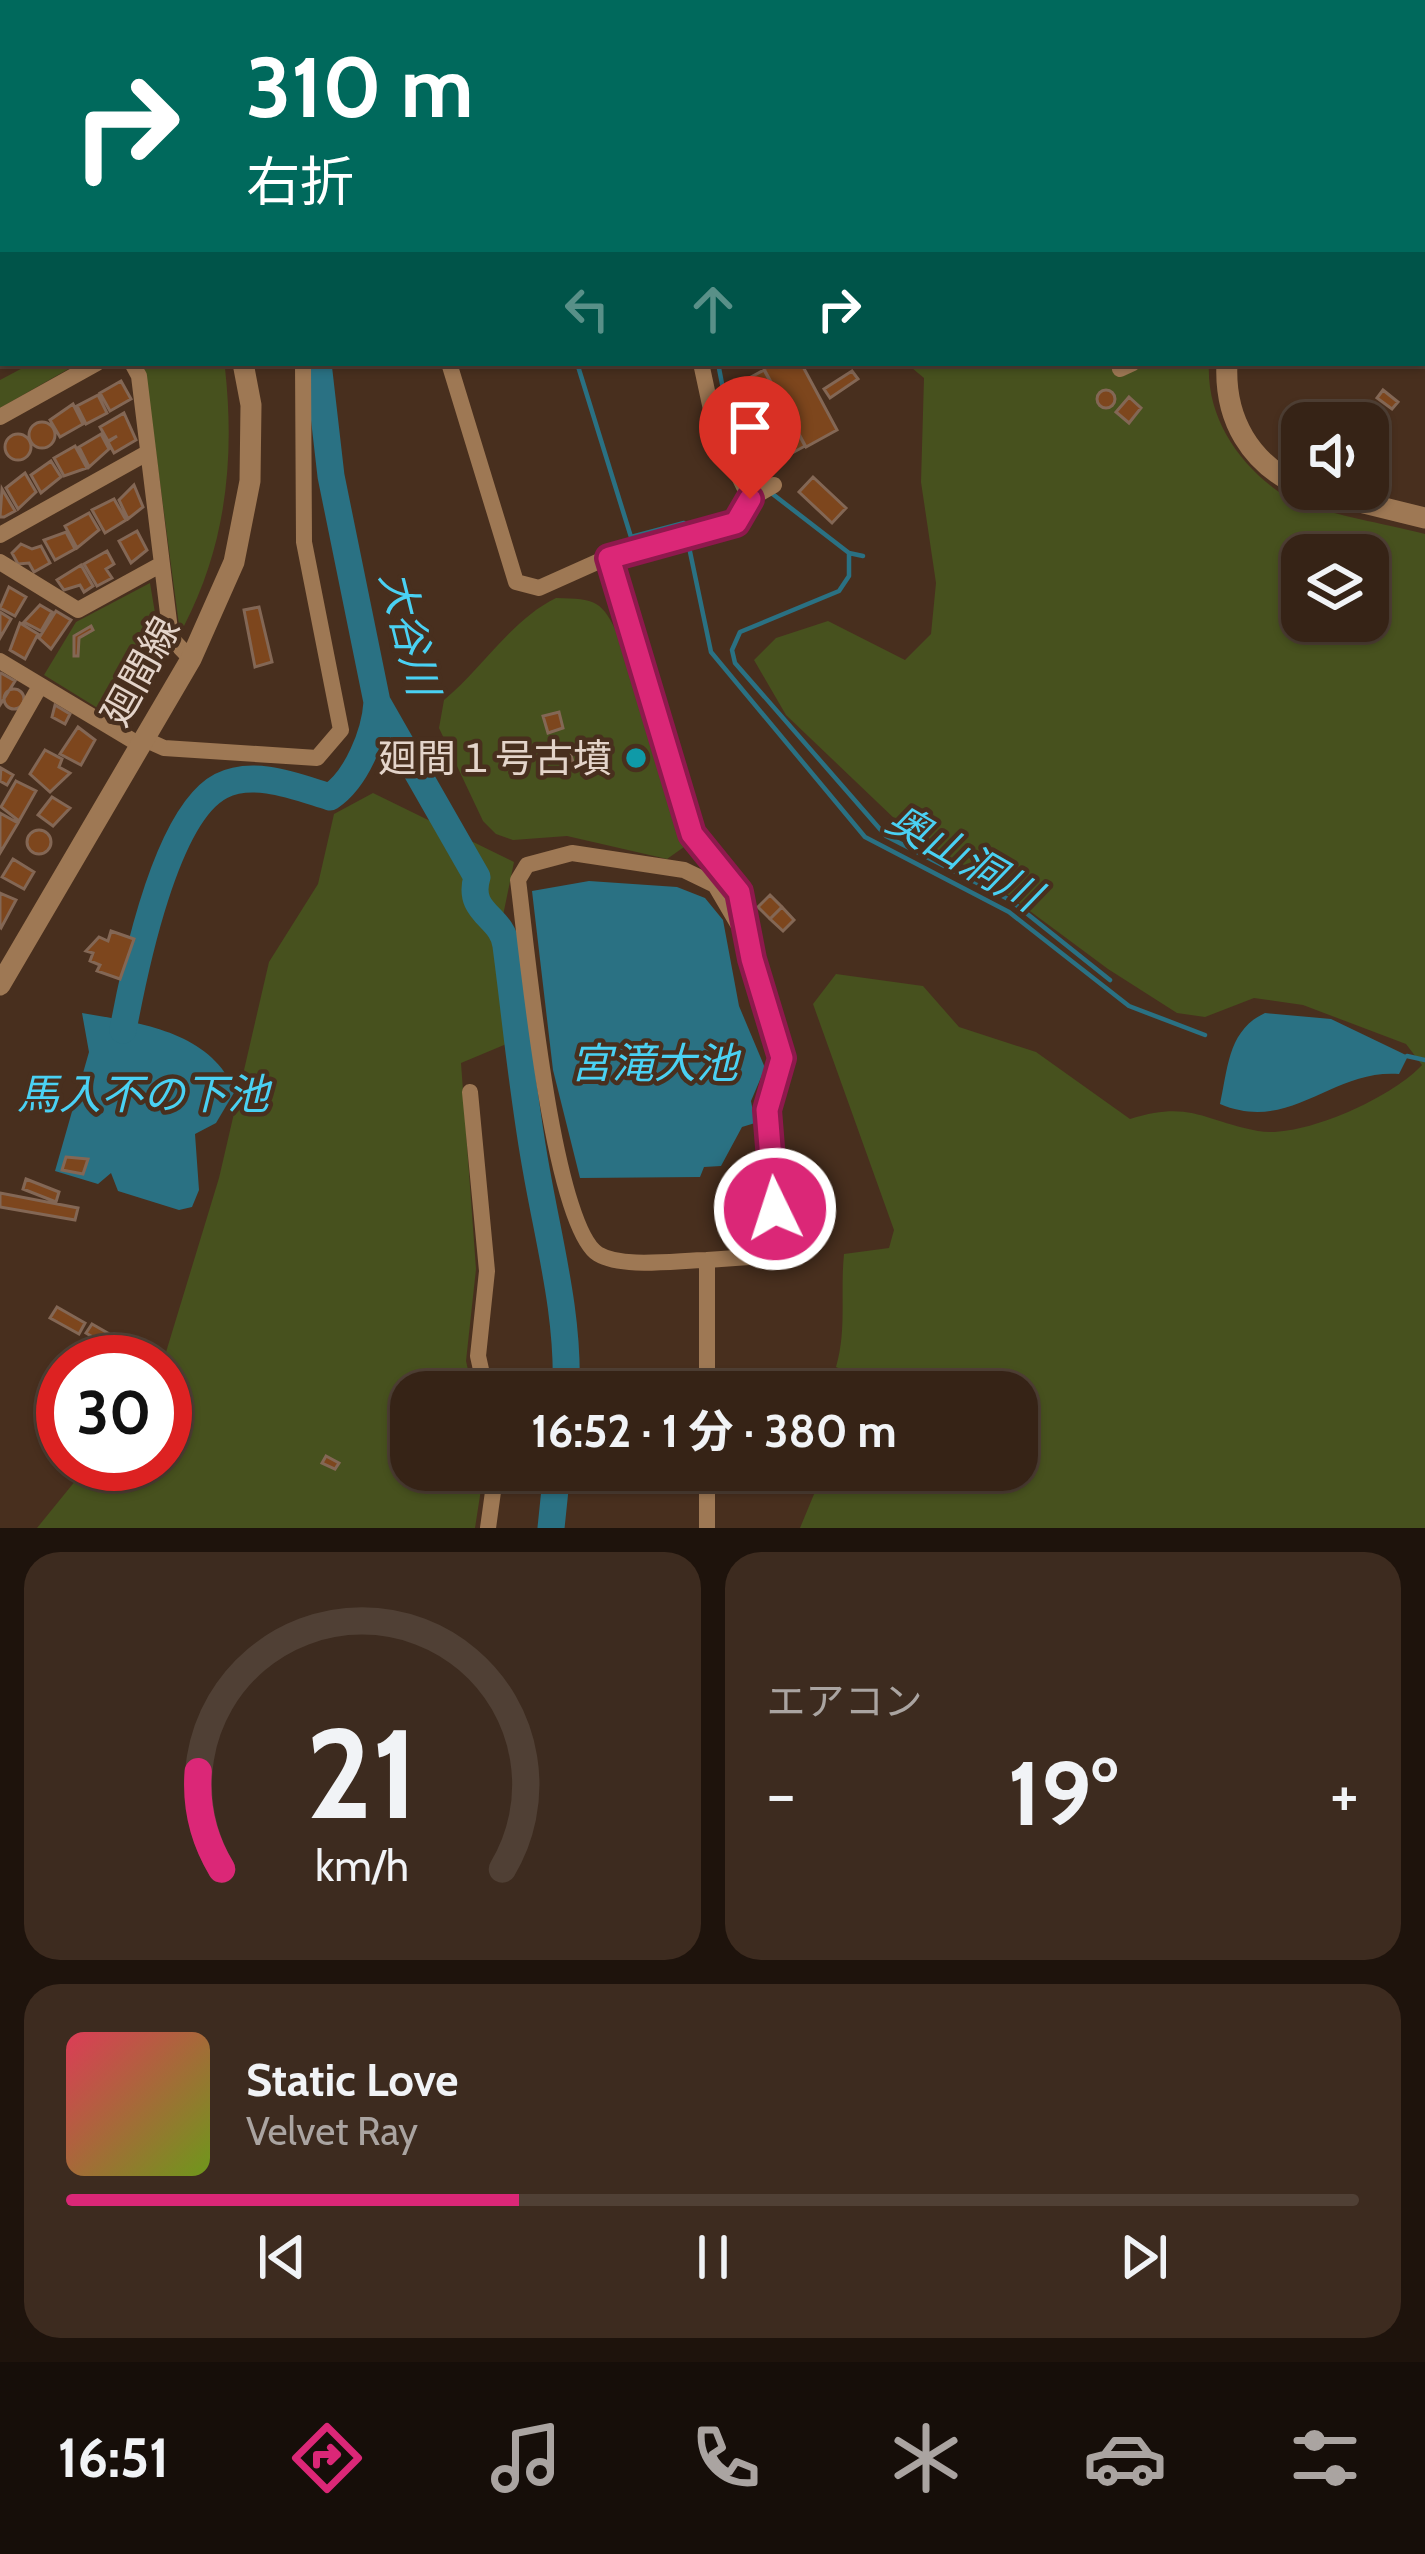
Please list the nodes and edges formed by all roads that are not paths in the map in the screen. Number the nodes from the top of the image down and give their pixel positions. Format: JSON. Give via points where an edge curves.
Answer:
{"nodes":[{"id":1,"x":93,"y":366,"type":"edge"},
{"id":2,"x":134,"y":366,"type":"edge"},
{"id":3,"x":244,"y":366,"type":"edge"},
{"id":4,"x":303,"y":366,"type":"edge"},
{"id":5,"x":450,"y":366,"type":"edge"},
{"id":6,"x":701,"y":366,"type":"edge"},
{"id":7,"x":1227,"y":366,"type":"edge"},
{"id":8,"x":0,"y":417,"type":"edge"},
{"id":9,"x":147,"y":453,"type":"junction"},
{"id":10,"x":1281,"y":474,"type":"edge"},
{"id":11,"x":1389,"y":509,"type":"edge"},
{"id":12,"x":1425,"y":518,"type":"edge"},
{"id":13,"x":0,"y":535,"type":"edge"},
{"id":14,"x":609,"y":558,"type":"junction"},
{"id":15,"x":0,"y":562,"type":"edge"},
{"id":16,"x":160,"y":566,"type":"junction"},
{"id":17,"x":190,"y":659,"type":"junction"},
{"id":18,"x":0,"y":661,"type":"edge"},
{"id":19,"x":40,"y":686,"type":"junction"},
{"id":20,"x":142,"y":742,"type":"junction"},
{"id":21,"x":0,"y":756,"type":"edge"},
{"id":22,"x":750,"y":941,"type":"junction"},
{"id":23,"x":10,"y":946,"type":"edge"},
{"id":24,"x":0,"y":985,"type":"edge"},
{"id":25,"x":470,"y":1092,"type":"dead end"},
{"id":26,"x":707,"y":1260,"type":"junction"},
{"id":27,"x":481,"y":1371,"type":"edge"},
{"id":28,"x":707,"y":1371,"type":"edge"},
{"id":29,"x":493,"y":1491,"type":"edge"},
{"id":30,"x":707,"y":1491,"type":"edge"},
{"id":31,"x":488,"y":1528,"type":"edge"},
{"id":32,"x":707,"y":1528,"type":"edge"}],
"edges":[{"from":1,"to":8,"type":"street"},
{"from":2,"to":9,"type":"street"},
{"from":3,"to":17,"type":"street","name":"廻間線","via":[[250,481],[234,562]]},
{"from":4,"to":20,"type":"street","via":[[304,542],[341,730],[316,758]]},
{"from":5,"to":14,"type":"street","via":[[516,583],[539,589]]},
{"from":6,"to":14,"type":"street","via":[[715,428],[762,492],[736,523]]},
{"from":7,"to":10,"type":"street","via":[[1236,426],[1263,464]]},
{"from":9,"to":13,"type":"street"},
{"from":9,"to":16,"type":"street"},
{"from":11,"to":12,"type":"street"},
{"from":14,"to":22,"type":"street","via":[[692,834],[739,892]]},
{"from":15,"to":16,"type":"street","via":[[78,610]]},
{"from":16,"to":17,"type":"street","via":[[171,638]]},
{"from":17,"to":20,"type":"street","name":"廻間線"},
{"from":18,"to":19,"type":"street"},
{"from":19,"to":20,"type":"street"},
{"from":19,"to":21,"type":"street"},
{"from":20,"to":23,"type":"street","name":"廻間線"},
{"from":22,"to":26,"type":"street","via":[[782,1058],[767,1110],[778,1255]]},
{"from":22,"to":26,"type":"street","via":[[715,885],[684,870],[572,853],[527,865],[518,880],[548,1109],[564,1185],[589,1246],[600,1256]]},
{"from":23,"to":24,"type":"street","name":"廻間線"},
{"from":25,"to":27,"type":"street","via":[[487,1271]]},
{"from":26,"to":28,"type":"street"},
{"from":29,"to":31,"type":"street"},
{"from":30,"to":32,"type":"street"}]}
